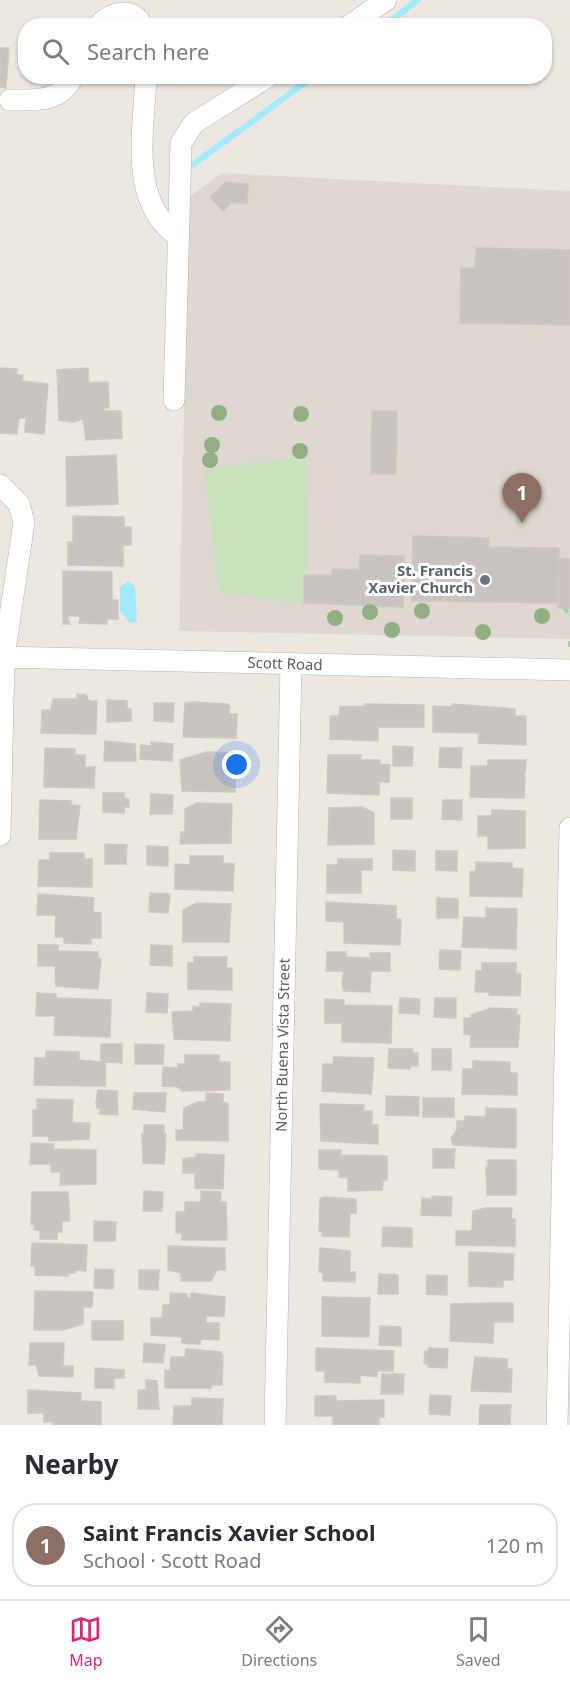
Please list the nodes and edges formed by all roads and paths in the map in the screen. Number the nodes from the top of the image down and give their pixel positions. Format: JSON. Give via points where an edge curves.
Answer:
{"nodes":[{"id":1,"x":386,"y":0,"type":"edge"},
{"id":2,"x":106,"y":18,"type":"edge"},
{"id":3,"x":137,"y":18,"type":"edge"},
{"id":4,"x":360,"y":18,"type":"edge"},
{"id":5,"x":67,"y":84,"type":"edge"},
{"id":6,"x":146,"y":84,"type":"edge"},
{"id":7,"x":255,"y":84,"type":"edge"},
{"id":8,"x":10,"y":100,"type":"dead end"},
{"id":9,"x":178,"y":236,"type":"junction"},
{"id":10,"x":174,"y":400,"type":"dead end"},
{"id":11,"x":0,"y":485,"type":"edge"},
{"id":12,"x":564,"y":608,"type":"dead end"},
{"id":13,"x":570,"y":615,"type":"edge"},
{"id":14,"x":570,"y":640,"type":"edge"},
{"id":15,"x":570,"y":647,"type":"edge"},
{"id":16,"x":2,"y":657,"type":"edge"},
{"id":17,"x":291,"y":664,"type":"junction"},
{"id":18,"x":570,"y":670,"type":"edge"},
{"id":19,"x":570,"y":828,"type":"edge"},
{"id":20,"x":0,"y":835,"type":"edge"},
{"id":21,"x":275,"y":1425,"type":"edge"},
{"id":22,"x":557,"y":1425,"type":"edge"}],
"edges":[{"from":1,"to":4,"type":"street"},
{"from":2,"to":3,"type":"street","via":[[129,13]]},
{"from":5,"to":8,"type":"street","via":[[47,100]]},
{"from":6,"to":9,"type":"street","via":[[146,193],[153,213]]},
{"from":7,"to":9,"type":"street","via":[[187,131],[181,143]]},
{"from":9,"to":10,"type":"street"},
{"from":11,"to":16,"type":"street","via":[[19,504],[24,522]]},
{"from":12,"to":13,"type":"path"},
{"from":14,"to":15,"type":"path"},
{"from":16,"to":17,"type":"street","name":"Scott Road"},
{"from":16,"to":20,"type":"street"},
{"from":17,"to":18,"type":"street","name":"Scott Road"},
{"from":17,"to":21,"type":"street","name":"North Buena Vista Street"},
{"from":19,"to":22,"type":"street"}]}
